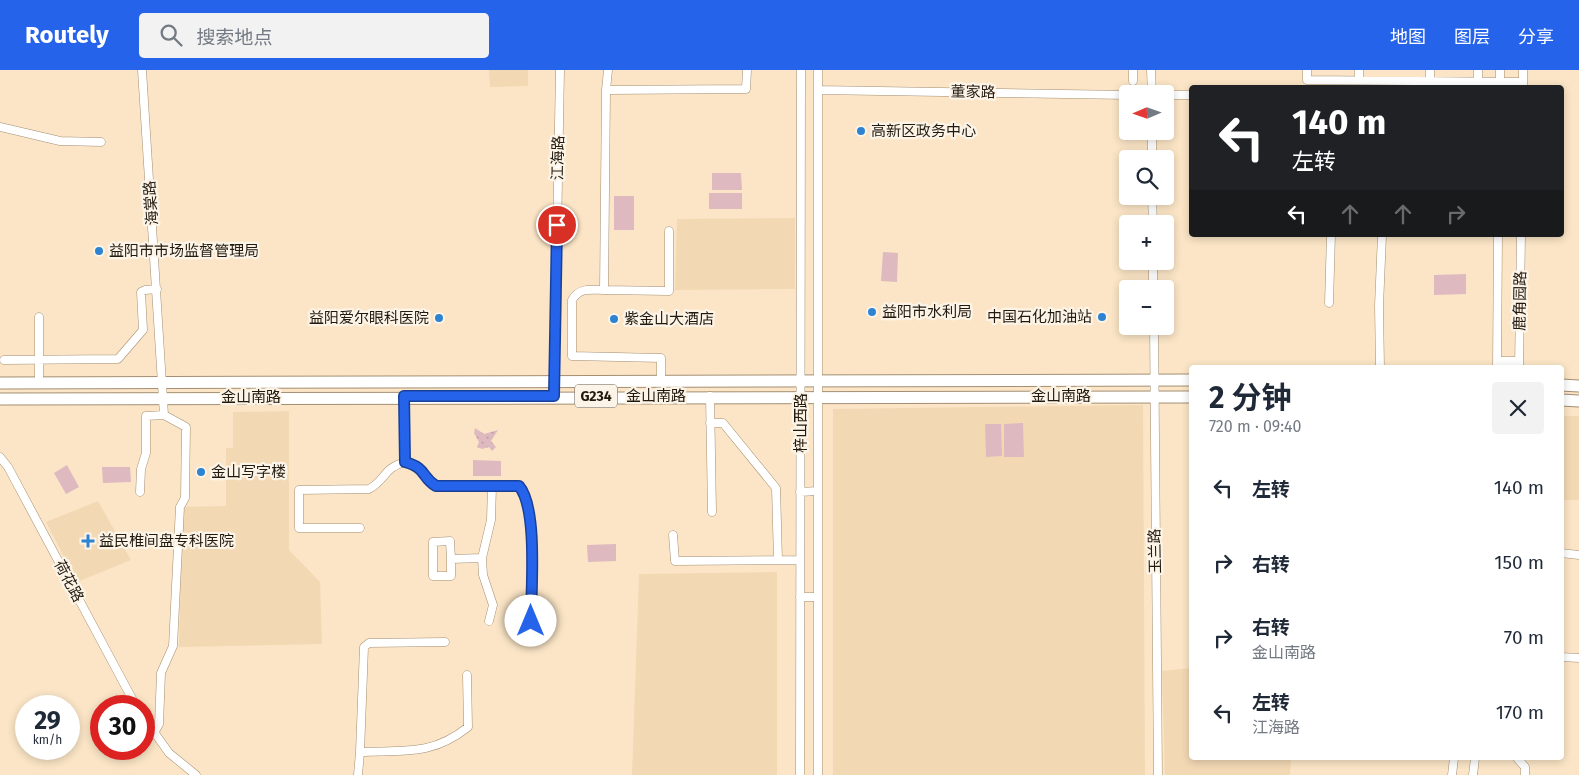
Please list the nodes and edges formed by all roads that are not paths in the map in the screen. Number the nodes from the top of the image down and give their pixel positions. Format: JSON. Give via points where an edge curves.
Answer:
{"nodes":[{"id":1,"x":142,"y":70,"type":"edge"},
{"id":2,"x":560,"y":70,"type":"edge"},
{"id":3,"x":608,"y":70,"type":"edge"},
{"id":4,"x":747,"y":70,"type":"edge"},
{"id":5,"x":801,"y":70,"type":"edge"},
{"id":6,"x":818,"y":70,"type":"edge"},
{"id":7,"x":1133,"y":70,"type":"edge"},
{"id":8,"x":1151,"y":70,"type":"edge"},
{"id":9,"x":1307,"y":70,"type":"edge"},
{"id":10,"x":1359,"y":70,"type":"edge"},
{"id":11,"x":1430,"y":70,"type":"edge"},
{"id":12,"x":1478,"y":70,"type":"edge"},
{"id":13,"x":1500,"y":70,"type":"edge"},
{"id":14,"x":1523,"y":70,"type":"edge"},
{"id":15,"x":1359,"y":80,"type":"junction"},
{"id":16,"x":1133,"y":81,"type":"dead end"},
{"id":17,"x":1430,"y":81,"type":"junction"},
{"id":18,"x":1478,"y":81,"type":"junction"},
{"id":19,"x":1500,"y":84,"type":"edge"},
{"id":20,"x":1152,"y":85,"type":"edge"},
{"id":21,"x":1523,"y":85,"type":"edge"},
{"id":22,"x":606,"y":90,"type":"junction"},
{"id":23,"x":818,"y":90,"type":"junction"},
{"id":24,"x":1119,"y":95,"type":"edge"},
{"id":25,"x":1174,"y":95,"type":"edge"},
{"id":26,"x":1189,"y":95,"type":"edge"},
{"id":27,"x":0,"y":127,"type":"edge"},
{"id":28,"x":102,"y":142,"type":"dead end"},
{"id":29,"x":669,"y":232,"type":"dead end"},
{"id":30,"x":1330,"y":237,"type":"edge"},
{"id":31,"x":1382,"y":237,"type":"edge"},
{"id":32,"x":1498,"y":237,"type":"edge"},
{"id":33,"x":1520,"y":237,"type":"edge"},
{"id":34,"x":157,"y":289,"type":"junction"},
{"id":35,"x":604,"y":290,"type":"junction"},
{"id":36,"x":1328,"y":303,"type":"dead end"},
{"id":37,"x":39,"y":317,"type":"dead end"},
{"id":38,"x":1154,"y":335,"type":"edge"},
{"id":39,"x":39,"y":359,"type":"junction"},
{"id":40,"x":4,"y":360,"type":"dead end"},
{"id":41,"x":1497,"y":364,"type":"edge"},
{"id":42,"x":1519,"y":364,"type":"edge"},
{"id":43,"x":1380,"y":365,"type":"edge"},
{"id":44,"x":801,"y":380,"type":"junction"},
{"id":45,"x":818,"y":380,"type":"junction"},
{"id":46,"x":1154,"y":380,"type":"junction"},
{"id":47,"x":1189,"y":380,"type":"edge"},
{"id":48,"x":164,"y":381,"type":"junction"},
{"id":49,"x":555,"y":381,"type":"junction"},
{"id":50,"x":661,"y":381,"type":"junction"},
{"id":51,"x":0,"y":383,"type":"edge"},
{"id":52,"x":39,"y":383,"type":"junction"},
{"id":53,"x":1564,"y":385,"type":"edge"},
{"id":54,"x":1579,"y":386,"type":"edge"},
{"id":55,"x":404,"y":396,"type":"junction"},
{"id":56,"x":554,"y":396,"type":"junction"},
{"id":57,"x":710,"y":396,"type":"junction"},
{"id":58,"x":801,"y":396,"type":"junction"},
{"id":59,"x":818,"y":396,"type":"junction"},
{"id":60,"x":1154,"y":396,"type":"junction"},
{"id":61,"x":1189,"y":396,"type":"edge"},
{"id":62,"x":164,"y":397,"type":"junction"},
{"id":63,"x":0,"y":399,"type":"edge"},
{"id":64,"x":1564,"y":400,"type":"edge"},
{"id":65,"x":1579,"y":401,"type":"edge"},
{"id":66,"x":164,"y":415,"type":"junction"},
{"id":67,"x":710,"y":424,"type":"junction"},
{"id":68,"x":0,"y":457,"type":"edge"},
{"id":69,"x":405,"y":462,"type":"junction"},
{"id":70,"x":492,"y":486,"type":"junction"},
{"id":71,"x":818,"y":491,"type":"junction"},
{"id":72,"x":140,"y":492,"type":"dead end"},
{"id":73,"x":800,"y":492,"type":"junction"},
{"id":74,"x":712,"y":512,"type":"dead end"},
{"id":75,"x":360,"y":528,"type":"dead end"},
{"id":76,"x":673,"y":534,"type":"dead end"},
{"id":77,"x":1564,"y":553,"type":"edge"},
{"id":78,"x":1579,"y":554,"type":"edge"},
{"id":79,"x":482,"y":558,"type":"junction"},
{"id":80,"x":451,"y":559,"type":"junction"},
{"id":81,"x":778,"y":560,"type":"junction"},
{"id":82,"x":800,"y":560,"type":"junction"},
{"id":83,"x":800,"y":597,"type":"junction"},
{"id":84,"x":818,"y":597,"type":"junction"},
{"id":85,"x":489,"y":621,"type":"dead end"},
{"id":86,"x":531,"y":621,"type":"dead end"},
{"id":87,"x":445,"y":642,"type":"dead end"},
{"id":88,"x":1564,"y":657,"type":"edge"},
{"id":89,"x":1579,"y":658,"type":"edge"},
{"id":90,"x":467,"y":675,"type":"dead end"},
{"id":91,"x":130,"y":695,"type":"edge"},
{"id":92,"x":155,"y":731,"type":"edge"},
{"id":93,"x":155,"y":734,"type":"edge"},
{"id":94,"x":360,"y":752,"type":"junction"},
{"id":95,"x":1454,"y":760,"type":"edge"},
{"id":96,"x":1475,"y":760,"type":"edge"},
{"id":97,"x":1519,"y":760,"type":"edge"},
{"id":98,"x":196,"y":775,"type":"edge"},
{"id":99,"x":358,"y":775,"type":"edge"},
{"id":100,"x":800,"y":775,"type":"edge"},
{"id":101,"x":818,"y":775,"type":"edge"},
{"id":102,"x":1158,"y":775,"type":"edge"},
{"id":103,"x":1452,"y":775,"type":"edge"},
{"id":104,"x":1473,"y":775,"type":"edge"},
{"id":105,"x":1525,"y":775,"type":"edge"}],
"edges":[{"from":1,"to":34,"type":"street","name":"海棠路"},
{"from":2,"to":49,"type":"street","name":"江海路"},
{"from":3,"to":22,"type":"street"},
{"from":4,"to":22,"type":"street","via":[[746,89]]},
{"from":5,"to":44,"type":"street","name":"梓山西路"},
{"from":6,"to":23,"type":"street","name":"梓山西路"},
{"from":7,"to":16,"type":"street"},
{"from":8,"to":20,"type":"street"},
{"from":9,"to":15,"type":"street","via":[[1307,80]]},
{"from":10,"to":15,"type":"street"},
{"from":11,"to":17,"type":"street"},
{"from":12,"to":18,"type":"street"},
{"from":13,"to":19,"type":"street"},
{"from":14,"to":21,"type":"street"},
{"from":15,"to":17,"type":"street"},
{"from":17,"to":18,"type":"street"},
{"from":18,"to":19,"type":"street"},
{"from":19,"to":21,"type":"street"},
{"from":22,"to":35,"type":"street"},
{"from":23,"to":24,"type":"street","name":"董家路"},
{"from":23,"to":45,"type":"street","name":"梓山西路"},
{"from":25,"to":26,"type":"street"},
{"from":27,"to":28,"type":"street","via":[[60,141]]},
{"from":29,"to":35,"type":"street","via":[[669,291]]},
{"from":30,"to":36,"type":"street"},
{"from":31,"to":43,"type":"street"},
{"from":32,"to":41,"type":"street","name":"鹿角园路"},
{"from":33,"to":42,"type":"street","name":"鹿角园路"},
{"from":34,"to":39,"type":"street","via":[[141,292],[143,330],[118,360]]},
{"from":34,"to":48,"type":"street","name":"海棠路"},
{"from":35,"to":50,"type":"street","via":[[582,290],[572,300],[572,356],[661,358]]},
{"from":37,"to":39,"type":"street"},
{"from":38,"to":46,"type":"street","name":"玉兰路"},
{"from":39,"to":40,"type":"street"},
{"from":39,"to":52,"type":"street"},
{"from":41,"to":42,"type":"street"},
{"from":44,"to":45,"type":"highway","name":"金山南路","number":"G234"},
{"from":44,"to":50,"type":"highway","name":"金山南路","number":"G234"},
{"from":44,"to":58,"type":"street","name":"梓山西路"},
{"from":45,"to":46,"type":"highway","name":"金山南路","number":"G234"},
{"from":45,"to":59,"type":"street","name":"梓山西路"},
{"from":46,"to":47,"type":"highway","name":"金山南路","number":"G234"},
{"from":46,"to":60,"type":"street","name":"玉兰路"},
{"from":48,"to":49,"type":"highway","name":"金山南路","number":"G234"},
{"from":48,"to":52,"type":"highway","name":"金山南路","number":"G234"},
{"from":48,"to":62,"type":"street","name":"海棠路"},
{"from":49,"to":50,"type":"highway","name":"金山南路","number":"G234"},
{"from":49,"to":56,"type":"street","name":"江海路"},
{"from":51,"to":52,"type":"highway","name":"金山南路","number":"G234"},
{"from":53,"to":54,"type":"highway"},
{"from":55,"to":56,"type":"highway","name":"金山南路","number":"G234"},
{"from":55,"to":62,"type":"highway","name":"金山南路","number":"G234"},
{"from":55,"to":69,"type":"street"},
{"from":56,"to":57,"type":"highway","name":"金山南路","number":"G234"},
{"from":57,"to":58,"type":"highway","name":"金山南路","number":"G234"},
{"from":57,"to":67,"type":"street"},
{"from":58,"to":59,"type":"highway","name":"金山南路","number":"G234"},
{"from":58,"to":73,"type":"street","name":"梓山西路"},
{"from":59,"to":60,"type":"highway","name":"金山南路","number":"G234"},
{"from":59,"to":71,"type":"street","name":"梓山西路"},
{"from":60,"to":61,"type":"highway","name":"金山南路","number":"G234"},
{"from":60,"to":102,"type":"street","name":"玉兰路"},
{"from":62,"to":63,"type":"highway","name":"金山南路","number":"G234"},
{"from":62,"to":66,"type":"street","name":"海棠路"},
{"from":64,"to":65,"type":"highway"},
{"from":66,"to":72,"type":"street","via":[[146,416],[146,453],[141,469]]},
{"from":66,"to":92,"type":"street","via":[[186,427],[185,498],[180,507],[173,646],[161,674],[159,724]]},
{"from":67,"to":74,"type":"street"},
{"from":67,"to":81,"type":"street","via":[[723,423],[776,488]]},
{"from":68,"to":91,"type":"street","name":"荷花路","via":[[8,466]]},
{"from":69,"to":70,"type":"street","via":[[423,470],[430,483],[436,486]]},
{"from":69,"to":75,"type":"street","via":[[386,470],[377,485],[369,489],[299,490],[299,528]]},
{"from":70,"to":79,"type":"street","via":[[493,511]]},
{"from":70,"to":86,"type":"street","via":[[519,486],[528,505]]},
{"from":71,"to":73,"type":"street"},
{"from":71,"to":84,"type":"street","name":"梓山西路"},
{"from":73,"to":82,"type":"street","name":"梓山西路"},
{"from":76,"to":81,"type":"street","via":[[674,561]]},
{"from":77,"to":78,"type":"street"},
{"from":79,"to":80,"type":"street"},
{"from":79,"to":85,"type":"street","via":[[483,575],[493,605]]},
{"from":80,"to":80,"type":"street","via":[[450,541],[433,542],[433,576],[451,576]]},
{"from":81,"to":82,"type":"street"},
{"from":82,"to":83,"type":"street","name":"梓山西路"},
{"from":83,"to":84,"type":"street"},
{"from":83,"to":100,"type":"street","name":"梓山西路"},
{"from":84,"to":101,"type":"street","name":"梓山西路"},
{"from":87,"to":94,"type":"street","via":[[369,643],[364,647]]},
{"from":88,"to":89,"type":"street"},
{"from":90,"to":94,"type":"street","via":[[468,727],[458,736],[430,749]]},
{"from":93,"to":98,"type":"street","via":[[170,753]]},
{"from":94,"to":99,"type":"street"},
{"from":95,"to":103,"type":"street"},
{"from":96,"to":104,"type":"street"},
{"from":97,"to":105,"type":"street","via":[[1525,767]]}]}
